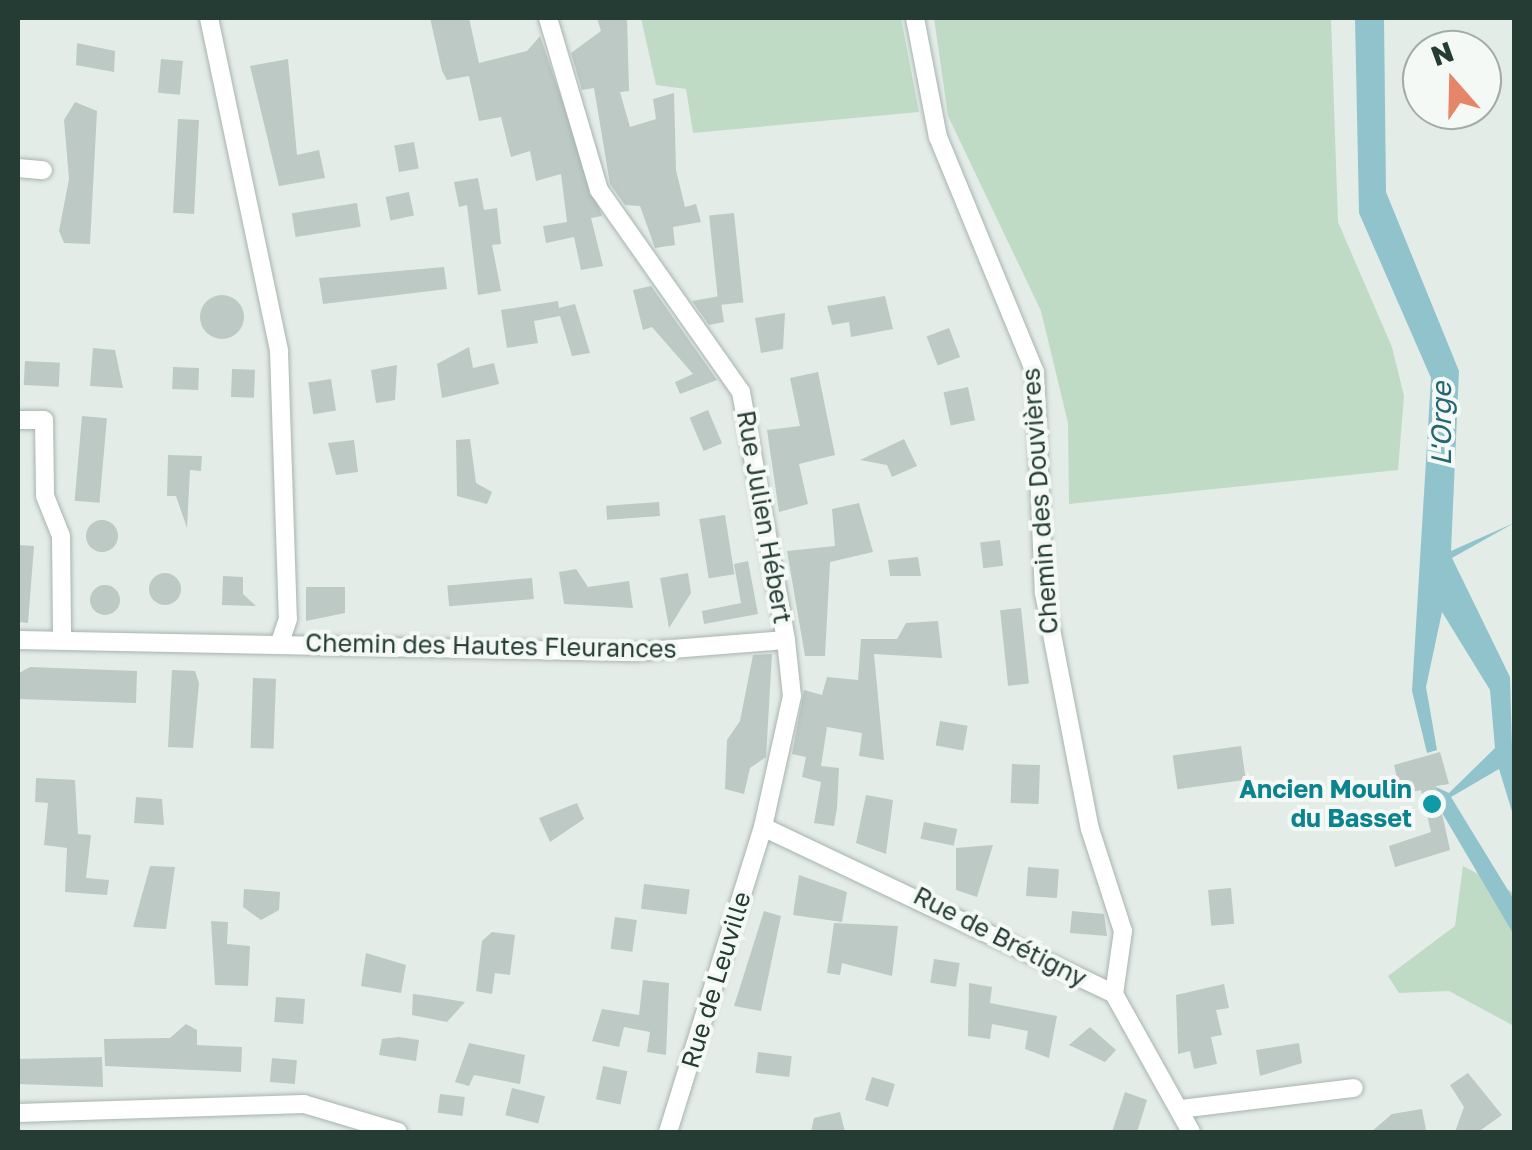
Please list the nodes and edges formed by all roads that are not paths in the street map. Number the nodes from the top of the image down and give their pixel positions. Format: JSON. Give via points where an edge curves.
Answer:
{"nodes":[{"id":1,"x":209,"y":18,"type":"edge"},
{"id":2,"x":548,"y":18,"type":"edge"},
{"id":3,"x":916,"y":18,"type":"edge"},
{"id":4,"x":18,"y":168,"type":"edge"},
{"id":5,"x":43,"y":170,"type":"dead end"},
{"id":6,"x":18,"y":420,"type":"edge"},
{"id":7,"x":281,"y":639,"type":"junction"},
{"id":8,"x":18,"y":640,"type":"edge"},
{"id":9,"x":62,"y":640,"type":"junction"},
{"id":10,"x":786,"y":640,"type":"junction"},
{"id":11,"x":763,"y":827,"type":"junction"},
{"id":12,"x":1114,"y":994,"type":"junction"},
{"id":13,"x":1354,"y":1088,"type":"dead end"},
{"id":14,"x":1180,"y":1109,"type":"junction"},
{"id":15,"x":18,"y":1113,"type":"edge"},
{"id":16,"x":398,"y":1132,"type":"edge"},
{"id":17,"x":668,"y":1132,"type":"edge"},
{"id":18,"x":1191,"y":1132,"type":"edge"}],
"edges":[{"from":1,"to":7,"type":"street","via":[[279,351],[288,619]]},
{"from":2,"to":10,"type":"street","name":"Rue Julien Hébert","via":[[599,190],[741,392]]},
{"from":3,"to":12,"type":"street","name":"Chemin des Douvières","via":[[938,137],[1035,372],[1044,593],[1090,830],[1124,931]]},
{"from":4,"to":5,"type":"street"},
{"from":6,"to":9,"type":"street","via":[[44,420],[45,496],[61,536]]},
{"from":7,"to":9,"type":"street","name":"Chemin des Hautes Fleurances","via":[[226,649]]},
{"from":7,"to":10,"type":"street","name":"Chemin des Hautes Fleurances","via":[[305,648],[634,652]]},
{"from":8,"to":9,"type":"street","name":"Chemin des Hautes Fleurances"},
{"from":10,"to":11,"type":"street","name":"Rue Julien Hébert","via":[[792,696]]},
{"from":11,"to":12,"type":"street","name":"Rue de Brétigny"},
{"from":11,"to":17,"type":"street","name":"Rue de Leuville"},
{"from":12,"to":14,"type":"street","name":"Rue de Brétigny"},
{"from":13,"to":14,"type":"street"},
{"from":14,"to":18,"type":"street","name":"Rue de Brétigny"},
{"from":15,"to":16,"type":"street","via":[[304,1104]]}]}
